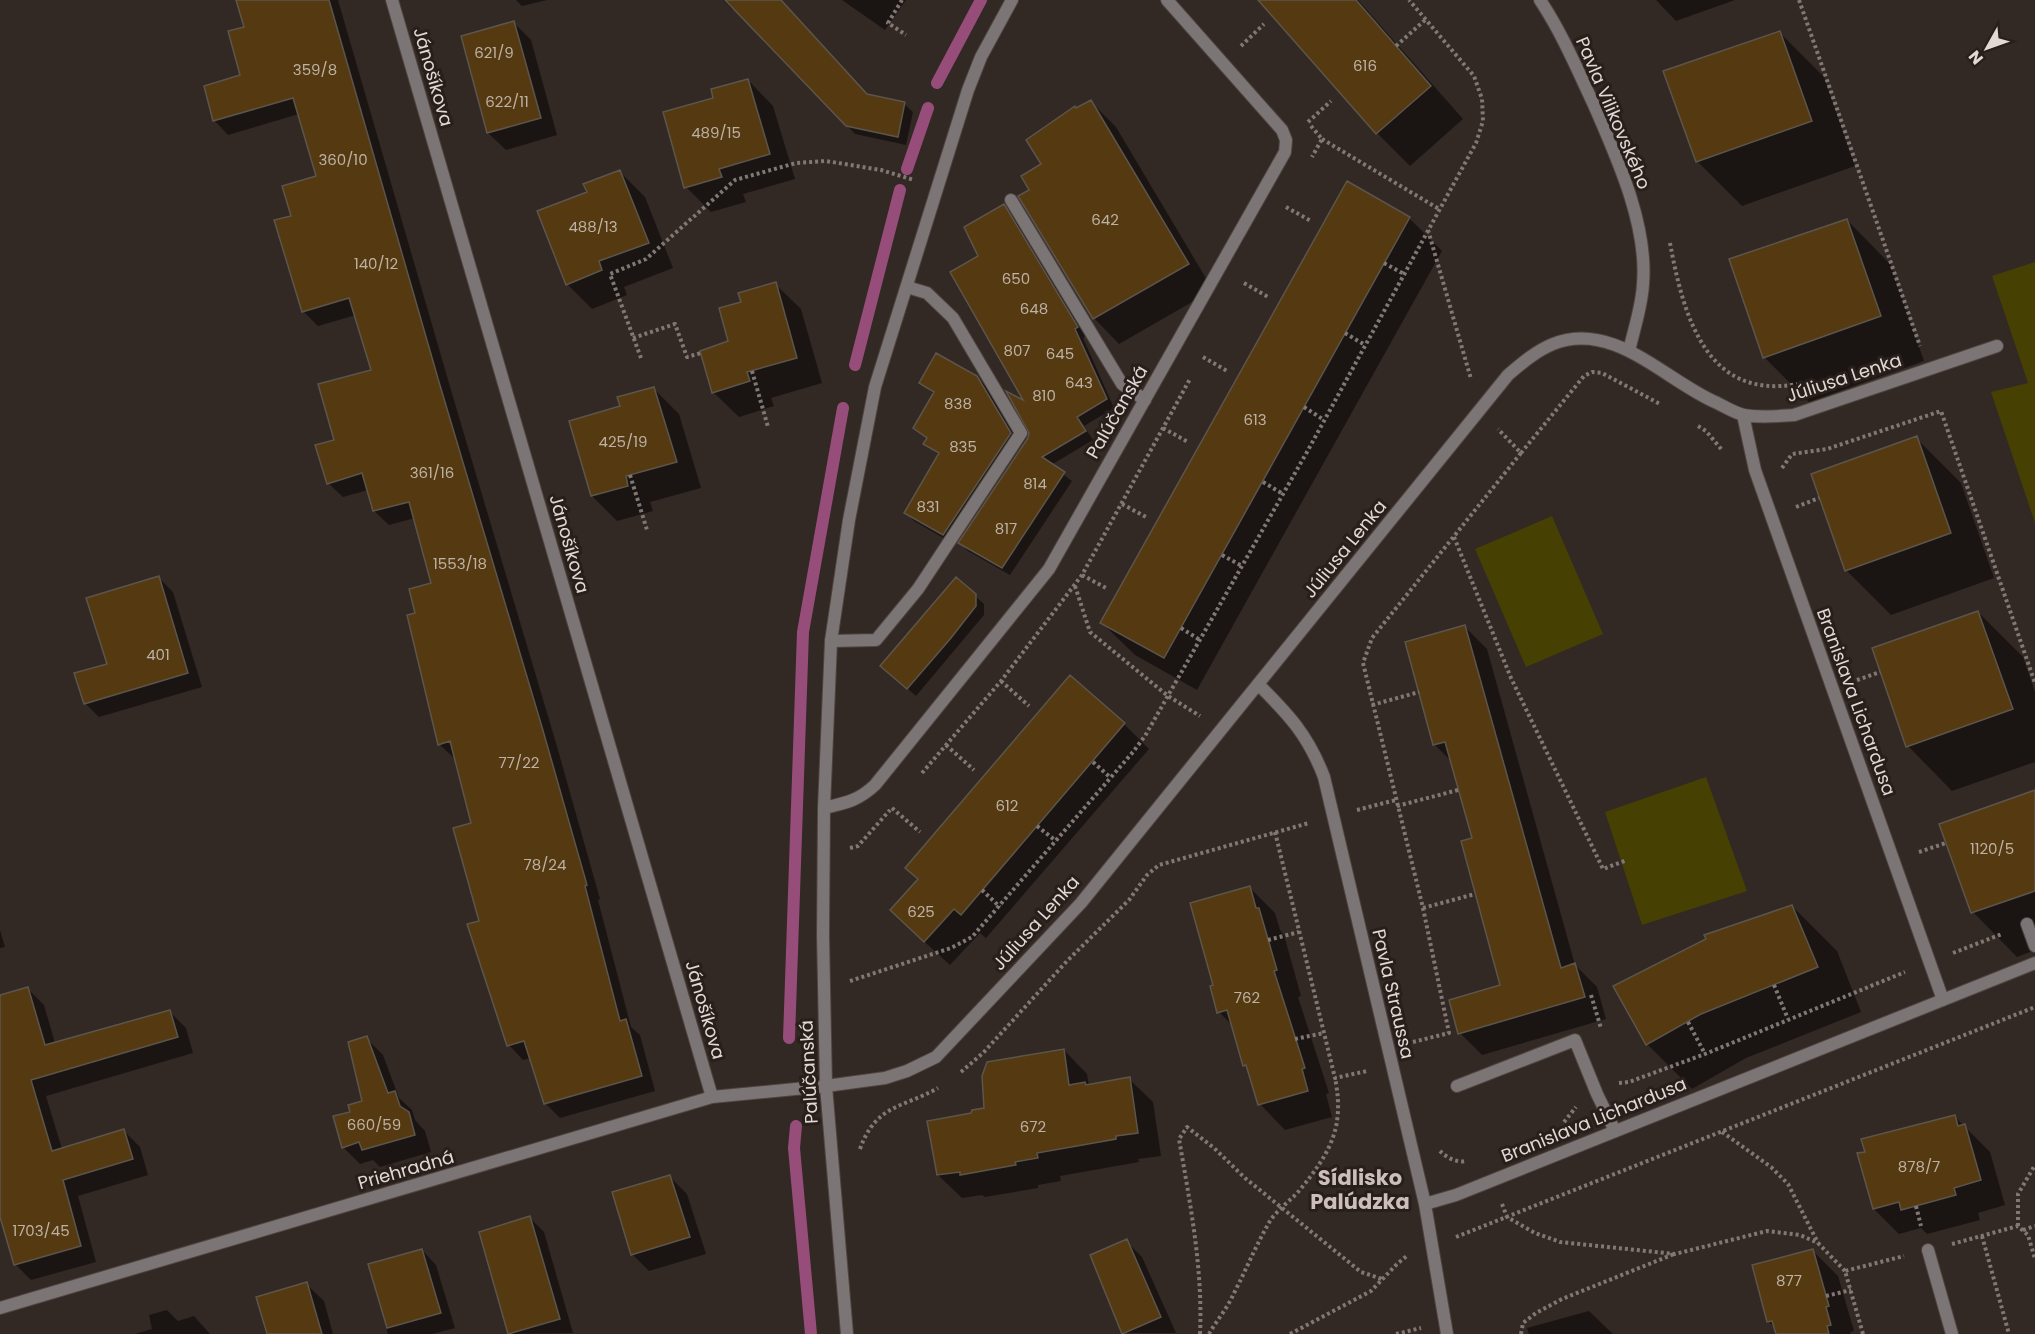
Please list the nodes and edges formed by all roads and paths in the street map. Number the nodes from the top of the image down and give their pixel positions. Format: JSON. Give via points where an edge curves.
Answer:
{"nodes":[{"id":1,"x":392,"y":0,"type":"edge"},
{"id":2,"x":902,"y":0,"type":"edge"},
{"id":3,"x":1012,"y":0,"type":"edge"},
{"id":4,"x":1167,"y":0,"type":"edge"},
{"id":5,"x":1409,"y":0,"type":"edge"},
{"id":6,"x":1540,"y":0,"type":"edge"},
{"id":7,"x":1799,"y":0,"type":"edge"},
{"id":8,"x":1426,"y":19,"type":"junction"},
{"id":9,"x":1264,"y":24,"type":"dead end"},
{"id":10,"x":906,"y":35,"type":"dead end"},
{"id":11,"x":1241,"y":46,"type":"dead end"},
{"id":12,"x":1396,"y":46,"type":"dead end"},
{"id":13,"x":1331,"y":101,"type":"dead end"},
{"id":14,"x":1307,"y":122,"type":"dead end"},
{"id":15,"x":1322,"y":139,"type":"dead end"},
{"id":16,"x":938,"y":186,"type":"junction"},
{"id":17,"x":1011,"y":200,"type":"dead end"},
{"id":18,"x":1286,"y":207,"type":"dead end"},
{"id":19,"x":1439,"y":209,"type":"junction"},
{"id":20,"x":1311,"y":221,"type":"dead end"},
{"id":21,"x":1428,"y":230,"type":"junction"},
{"id":22,"x":1670,"y":240,"type":"dead end"},
{"id":23,"x":1384,"y":263,"type":"dead end"},
{"id":24,"x":1404,"y":274,"type":"junction"},
{"id":25,"x":1244,"y":283,"type":"dead end"},
{"id":26,"x":907,"y":287,"type":"junction"},
{"id":27,"x":1268,"y":297,"type":"dead end"},
{"id":28,"x":1345,"y":333,"type":"dead end"},
{"id":29,"x":633,"y":338,"type":"junction"},
{"id":30,"x":1929,"y":339,"type":"dead end"},
{"id":31,"x":1919,"y":342,"type":"junction"},
{"id":32,"x":1365,"y":345,"type":"junction"},
{"id":33,"x":1908,"y":346,"type":"dead end"},
{"id":34,"x":1997,"y":346,"type":"dead end"},
{"id":35,"x":1629,"y":351,"type":"junction"},
{"id":36,"x":700,"y":353,"type":"dead end"},
{"id":37,"x":1203,"y":357,"type":"dead end"},
{"id":38,"x":640,"y":358,"type":"dead end"},
{"id":39,"x":1928,"y":370,"type":"junction"},
{"id":40,"x":752,"y":371,"type":"dead end"},
{"id":41,"x":1227,"y":371,"type":"dead end"},
{"id":42,"x":1805,"y":382,"type":"dead end"},
{"id":43,"x":1145,"y":400,"type":"junction"},
{"id":44,"x":1661,"y":404,"type":"dead end"},
{"id":45,"x":1304,"y":407,"type":"dead end"},
{"id":46,"x":1480,"y":410,"type":"junction"},
{"id":47,"x":1743,"y":415,"type":"junction"},
{"id":48,"x":1324,"y":420,"type":"junction"},
{"id":49,"x":1690,"y":420,"type":"dead end"},
{"id":50,"x":768,"y":427,"type":"dead end"},
{"id":51,"x":1163,"y":428,"type":"dead end"},
{"id":52,"x":1188,"y":442,"type":"dead end"},
{"id":53,"x":1521,"y":453,"type":"junction"},
{"id":54,"x":1725,"y":454,"type":"dead end"},
{"id":55,"x":1784,"y":474,"type":"dead end"},
{"id":56,"x":630,"y":475,"type":"dead end"},
{"id":57,"x":1263,"y":482,"type":"dead end"},
{"id":58,"x":1283,"y":494,"type":"junction"},
{"id":59,"x":1792,"y":498,"type":"dead end"},
{"id":60,"x":1819,"y":498,"type":"dead end"},
{"id":61,"x":1122,"y":504,"type":"dead end"},
{"id":62,"x":1795,"y":507,"type":"junction"},
{"id":63,"x":1146,"y":517,"type":"dead end"},
{"id":64,"x":1799,"y":518,"type":"dead end"},
{"id":65,"x":647,"y":530,"type":"dead end"},
{"id":66,"x":1454,"y":537,"type":"junction"},
{"id":67,"x":1222,"y":555,"type":"dead end"},
{"id":68,"x":1242,"y":566,"type":"junction"},
{"id":69,"x":1082,"y":575,"type":"dead end"},
{"id":70,"x":1075,"y":585,"type":"dead end"},
{"id":71,"x":1106,"y":588,"type":"dead end"},
{"id":72,"x":1181,"y":628,"type":"dead end"},
{"id":73,"x":1200,"y":640,"type":"junction"},
{"id":74,"x":831,"y":641,"type":"junction"},
{"id":75,"x":1852,"y":670,"type":"dead end"},
{"id":76,"x":1880,"y":672,"type":"dead end"},
{"id":77,"x":1001,"y":681,"type":"dead end"},
{"id":78,"x":2035,"y":683,"type":"edge"},
{"id":79,"x":1258,"y":684,"type":"junction"},
{"id":80,"x":1419,"y":692,"type":"dead end"},
{"id":81,"x":1168,"y":696,"type":"junction"},
{"id":82,"x":1372,"y":705,"type":"junction"},
{"id":83,"x":1029,"y":706,"type":"dead end"},
{"id":84,"x":1221,"y":730,"type":"junction"},
{"id":85,"x":946,"y":745,"type":"dead end"},
{"id":86,"x":1093,"y":762,"type":"dead end"},
{"id":87,"x":974,"y":770,"type":"dead end"},
{"id":88,"x":1111,"y":778,"type":"junction"},
{"id":89,"x":1458,"y":790,"type":"dead end"},
{"id":90,"x":1396,"y":800,"type":"junction"},
{"id":91,"x":1397,"y":806,"type":"junction"},
{"id":92,"x":824,"y":808,"type":"junction"},
{"id":93,"x":892,"y":808,"type":"dead end"},
{"id":94,"x":1333,"y":816,"type":"junction"},
{"id":95,"x":1037,"y":826,"type":"dead end"},
{"id":96,"x":920,"y":832,"type":"dead end"},
{"id":97,"x":1275,"y":832,"type":"junction"},
{"id":98,"x":1056,"y":842,"type":"junction"},
{"id":99,"x":1946,"y":843,"type":"dead end"},
{"id":100,"x":1915,"y":853,"type":"dead end"},
{"id":101,"x":1627,"y":860,"type":"dead end"},
{"id":102,"x":982,"y":890,"type":"dead end"},
{"id":103,"x":1475,"y":894,"type":"dead end"},
{"id":104,"x":1000,"y":907,"type":"junction"},
{"id":105,"x":1423,"y":908,"type":"junction"},
{"id":106,"x":2027,"y":924,"type":"joint"},
{"id":107,"x":1299,"y":932,"type":"junction"},
{"id":108,"x":1268,"y":940,"type":"dead end"},
{"id":109,"x":2035,"y":946,"type":"edge"},
{"id":110,"x":1930,"y":963,"type":"junction"},
{"id":111,"x":2035,"y":963,"type":"edge"},
{"id":112,"x":848,"y":982,"type":"dead end"},
{"id":113,"x":1774,"y":985,"type":"dead end"},
{"id":114,"x":1592,"y":995,"type":"dead end"},
{"id":115,"x":1943,"y":1000,"type":"junction"},
{"id":116,"x":2035,"y":1007,"type":"edge"},
{"id":117,"x":1445,"y":1015,"type":"dead end"},
{"id":118,"x":1788,"y":1020,"type":"junction"},
{"id":119,"x":1688,"y":1022,"type":"dead end"},
{"id":120,"x":1601,"y":1029,"type":"dead end"},
{"id":121,"x":1324,"y":1033,"type":"junction"},
{"id":122,"x":1295,"y":1039,"type":"dead end"},
{"id":123,"x":1705,"y":1054,"type":"junction"},
{"id":124,"x":1369,"y":1070,"type":"dead end"},
{"id":125,"x":960,"y":1073,"type":"dead end"},
{"id":126,"x":1614,"y":1074,"type":"dead end"},
{"id":127,"x":1335,"y":1078,"type":"junction"},
{"id":128,"x":944,"y":1085,"type":"dead end"},
{"id":129,"x":826,"y":1086,"type":"junction"},
{"id":130,"x":1457,"y":1086,"type":"dead end"},
{"id":131,"x":712,"y":1097,"type":"junction"},
{"id":132,"x":1616,"y":1131,"type":"junction"},
{"id":133,"x":1721,"y":1131,"type":"junction"},
{"id":134,"x":858,"y":1156,"type":"dead end"},
{"id":135,"x":2035,"y":1165,"type":"edge"},
{"id":136,"x":1425,"y":1204,"type":"junction"},
{"id":137,"x":1283,"y":1208,"type":"junction"},
{"id":138,"x":1506,"y":1217,"type":"junction"},
{"id":139,"x":2018,"y":1226,"type":"dead end"},
{"id":140,"x":2035,"y":1226,"type":"edge"},
{"id":141,"x":2023,"y":1230,"type":"dead end"},
{"id":142,"x":1982,"y":1236,"type":"dead end"},
{"id":143,"x":1818,"y":1243,"type":"junction"},
{"id":144,"x":1456,"y":1248,"type":"dead end"},
{"id":145,"x":1928,"y":1250,"type":"dead end"},
{"id":146,"x":1410,"y":1254,"type":"dead end"},
{"id":147,"x":1675,"y":1254,"type":"junction"},
{"id":148,"x":1845,"y":1271,"type":"dead end"},
{"id":149,"x":1382,"y":1279,"type":"junction"},
{"id":150,"x":1851,"y":1290,"type":"dead end"},
{"id":151,"x":1826,"y":1296,"type":"dead end"},
{"id":152,"x":0,"y":1308,"type":"edge"},
{"id":153,"x":847,"y":1334,"type":"edge"},
{"id":154,"x":1200,"y":1334,"type":"edge"},
{"id":155,"x":1209,"y":1334,"type":"edge"},
{"id":156,"x":1290,"y":1334,"type":"edge"},
{"id":157,"x":1447,"y":1334,"type":"edge"},
{"id":158,"x":1521,"y":1334,"type":"edge"},
{"id":159,"x":1952,"y":1334,"type":"edge"},
{"id":160,"x":2009,"y":1334,"type":"edge"}],
"edges":[{"from":1,"to":131,"type":"street","name":"Jánošíkova"},
{"from":2,"to":10,"type":"path","via":[[888,23]]},
{"from":3,"to":16,"type":"street","name":"Palúčanská","via":[[981,57]]},
{"from":4,"to":43,"type":"street","name":"Palúčanská","via":[[1282,130],[1286,152]]},
{"from":5,"to":8,"type":"path"},
{"from":6,"to":35,"type":"street","name":"Pavla Vilikovského","via":[[1567,47],[1596,112],[1635,216],[1644,285]]},
{"from":7,"to":31,"type":"path"},
{"from":8,"to":12,"type":"path"},
{"from":8,"to":19,"type":"path","via":[[1474,76],[1482,99],[1483,121],[1476,142]]},
{"from":9,"to":11,"type":"path"},
{"from":13,"to":14,"type":"path"},
{"from":15,"to":19,"type":"path"},
{"from":16,"to":26,"type":"street","name":"Palúčanská"},
{"from":16,"to":29,"type":"path","via":[[881,170],[826,161],[796,163],[735,180],[646,259],[610,274]]},
{"from":17,"to":43,"type":"street","via":[[1122,384]]},
{"from":18,"to":20,"type":"path"},
{"from":19,"to":21,"type":"path"},
{"from":21,"to":24,"type":"path"},
{"from":21,"to":46,"type":"path"},
{"from":22,"to":42,"type":"path","via":[[1689,320],[1712,358],[1729,372],[1759,386]]},
{"from":23,"to":24,"type":"path"},
{"from":24,"to":32,"type":"path"},
{"from":25,"to":27,"type":"path"},
{"from":26,"to":74,"type":"street","name":"Palúčanská","via":[[875,387]]},
{"from":26,"to":74,"type":"street","via":[[927,293],[953,318],[1021,433],[918,589],[876,640]]},
{"from":28,"to":32,"type":"path"},
{"from":29,"to":36,"type":"path","via":[[675,324],[687,357]]},
{"from":29,"to":38,"type":"path"},
{"from":30,"to":31,"type":"path"},
{"from":31,"to":33,"type":"path"},
{"from":31,"to":39,"type":"path"},
{"from":32,"to":48,"type":"path"},
{"from":34,"to":39,"type":"street","name":"Júliusa Lenka"},
{"from":35,"to":46,"type":"street","name":"Júliusa Lenka","via":[[1605,342],[1578,339],[1554,344],[1532,355],[1508,375]]},
{"from":35,"to":47,"type":"street","name":"Júliusa Lenka","via":[[1698,395]]},
{"from":37,"to":41,"type":"path"},
{"from":39,"to":47,"type":"street","name":"Júliusa Lenka","via":[[1794,415]]},
{"from":40,"to":50,"type":"path"},
{"from":43,"to":92,"type":"street","name":"Palúčanská","via":[[1049,569],[875,784],[863,796]]},
{"from":44,"to":53,"type":"path","via":[[1602,373],[1592,372],[1584,376]]},
{"from":45,"to":48,"type":"path"},
{"from":46,"to":53,"type":"path"},
{"from":46,"to":79,"type":"street","name":"Júliusa Lenka"},
{"from":47,"to":110,"type":"street","name":"Branislava Lichardusa","via":[[1755,470]]},
{"from":48,"to":58,"type":"path"},
{"from":49,"to":54,"type":"path","via":[[1706,431]]},
{"from":51,"to":52,"type":"path"},
{"from":53,"to":66,"type":"path"},
{"from":55,"to":78,"type":"path","via":[[1782,468],[1792,454],[1827,448],[1941,411]]},
{"from":56,"to":65,"type":"path"},
{"from":57,"to":58,"type":"path"},
{"from":58,"to":68,"type":"path"},
{"from":59,"to":62,"type":"path"},
{"from":60,"to":62,"type":"path"},
{"from":61,"to":63,"type":"path"},
{"from":62,"to":64,"type":"path"},
{"from":66,"to":82,"type":"path","via":[[1372,638],[1363,663]]},
{"from":66,"to":101,"type":"path","via":[[1510,678],[1603,869]]},
{"from":67,"to":68,"type":"path"},
{"from":68,"to":73,"type":"path"},
{"from":69,"to":71,"type":"path"},
{"from":70,"to":81,"type":"path","via":[[1090,632]]},
{"from":72,"to":73,"type":"path"},
{"from":73,"to":81,"type":"path"},
{"from":74,"to":92,"type":"street","name":"Palúčanská"},
{"from":75,"to":76,"type":"path","via":[[1856,681]]},
{"from":77,"to":83,"type":"path"},
{"from":79,"to":84,"type":"street","name":"Júliusa Lenka"},
{"from":79,"to":94,"type":"street","name":"Pavla Straussa","via":[[1300,728],[1314,752]]},
{"from":80,"to":82,"type":"path"},
{"from":81,"to":84,"type":"path"},
{"from":81,"to":88,"type":"path","via":[[1145,736]]},
{"from":82,"to":90,"type":"path"},
{"from":84,"to":129,"type":"street","name":"Júliusa Lenka","via":[[1081,903],[936,1058],[885,1078]]},
{"from":85,"to":87,"type":"path"},
{"from":86,"to":88,"type":"path"},
{"from":88,"to":98,"type":"path"},
{"from":89,"to":91,"type":"path"},
{"from":90,"to":91,"type":"path"},
{"from":90,"to":94,"type":"path"},
{"from":91,"to":105,"type":"path"},
{"from":92,"to":129,"type":"street","name":"Palúčanská"},
{"from":93,"to":96,"type":"path"},
{"from":94,"to":97,"type":"path"},
{"from":94,"to":136,"type":"street","name":"Pavla Straussa"},
{"from":95,"to":98,"type":"path"},
{"from":97,"to":107,"type":"path"},
{"from":97,"to":125,"type":"path","via":[[1159,865]]},
{"from":98,"to":104,"type":"path"},
{"from":99,"to":100,"type":"path"},
{"from":102,"to":104,"type":"path"},
{"from":103,"to":105,"type":"path"},
{"from":104,"to":112,"type":"path","via":[[972,937],[951,948]]},
{"from":105,"to":117,"type":"path"},
{"from":106,"to":109,"type":"street"},
{"from":106,"to":110,"type":"path"},
{"from":107,"to":108,"type":"path"},
{"from":107,"to":121,"type":"path"},
{"from":110,"to":115,"type":"street","name":"Branislava Lichardusa"},
{"from":110,"to":118,"type":"path"},
{"from":111,"to":115,"type":"street","name":"Branislava Lichardusa"},
{"from":113,"to":118,"type":"path"},
{"from":114,"to":120,"type":"path"},
{"from":115,"to":132,"type":"street","name":"Branislava Lichardusa"},
{"from":116,"to":133,"type":"path"},
{"from":118,"to":123,"type":"path"},
{"from":119,"to":123,"type":"path"},
{"from":121,"to":122,"type":"path"},
{"from":121,"to":127,"type":"path"},
{"from":123,"to":126,"type":"path","via":[[1629,1082],[1618,1083]]},
{"from":124,"to":127,"type":"path"},
{"from":127,"to":137,"type":"path","via":[[1338,1122],[1332,1144]]},
{"from":128,"to":134,"type":"path","via":[[892,1107],[872,1124]]},
{"from":129,"to":131,"type":"street","name":"Priehradná"},
{"from":129,"to":153,"type":"street","name":"Palúčanská"},
{"from":130,"to":132,"type":"street","via":[[1575,1040]]},
{"from":131,"to":152,"type":"street","name":"Priehradná"},
{"from":132,"to":136,"type":"street","name":"Branislava Lichardusa"},
{"from":133,"to":138,"type":"path"},
{"from":133,"to":143,"type":"path","via":[[1788,1184]]},
{"from":135,"to":139,"type":"path","via":[[2018,1194]]},
{"from":136,"to":157,"type":"street","name":"Pavla Straussa"},
{"from":137,"to":149,"type":"path","via":[[1361,1272]]},
{"from":137,"to":154,"type":"path","via":[[1187,1126],[1179,1139],[1202,1301]]},
{"from":137,"to":155,"type":"path","via":[[1272,1217],[1233,1297]]},
{"from":138,"to":144,"type":"path","via":[[1454,1237]]},
{"from":138,"to":147,"type":"path","via":[[1560,1242]]},
{"from":140,"to":141,"type":"path"},
{"from":142,"to":160,"type":"path"},
{"from":143,"to":147,"type":"path","via":[[1800,1235],[1767,1231]]},
{"from":143,"to":148,"type":"path"},
{"from":145,"to":159,"type":"street"},
{"from":146,"to":149,"type":"path"},
{"from":147,"to":158,"type":"path","via":[[1536,1312],[1523,1323]]},
{"from":149,"to":156,"type":"path","via":[[1357,1300]]},
{"from":150,"to":151,"type":"path"}]}
